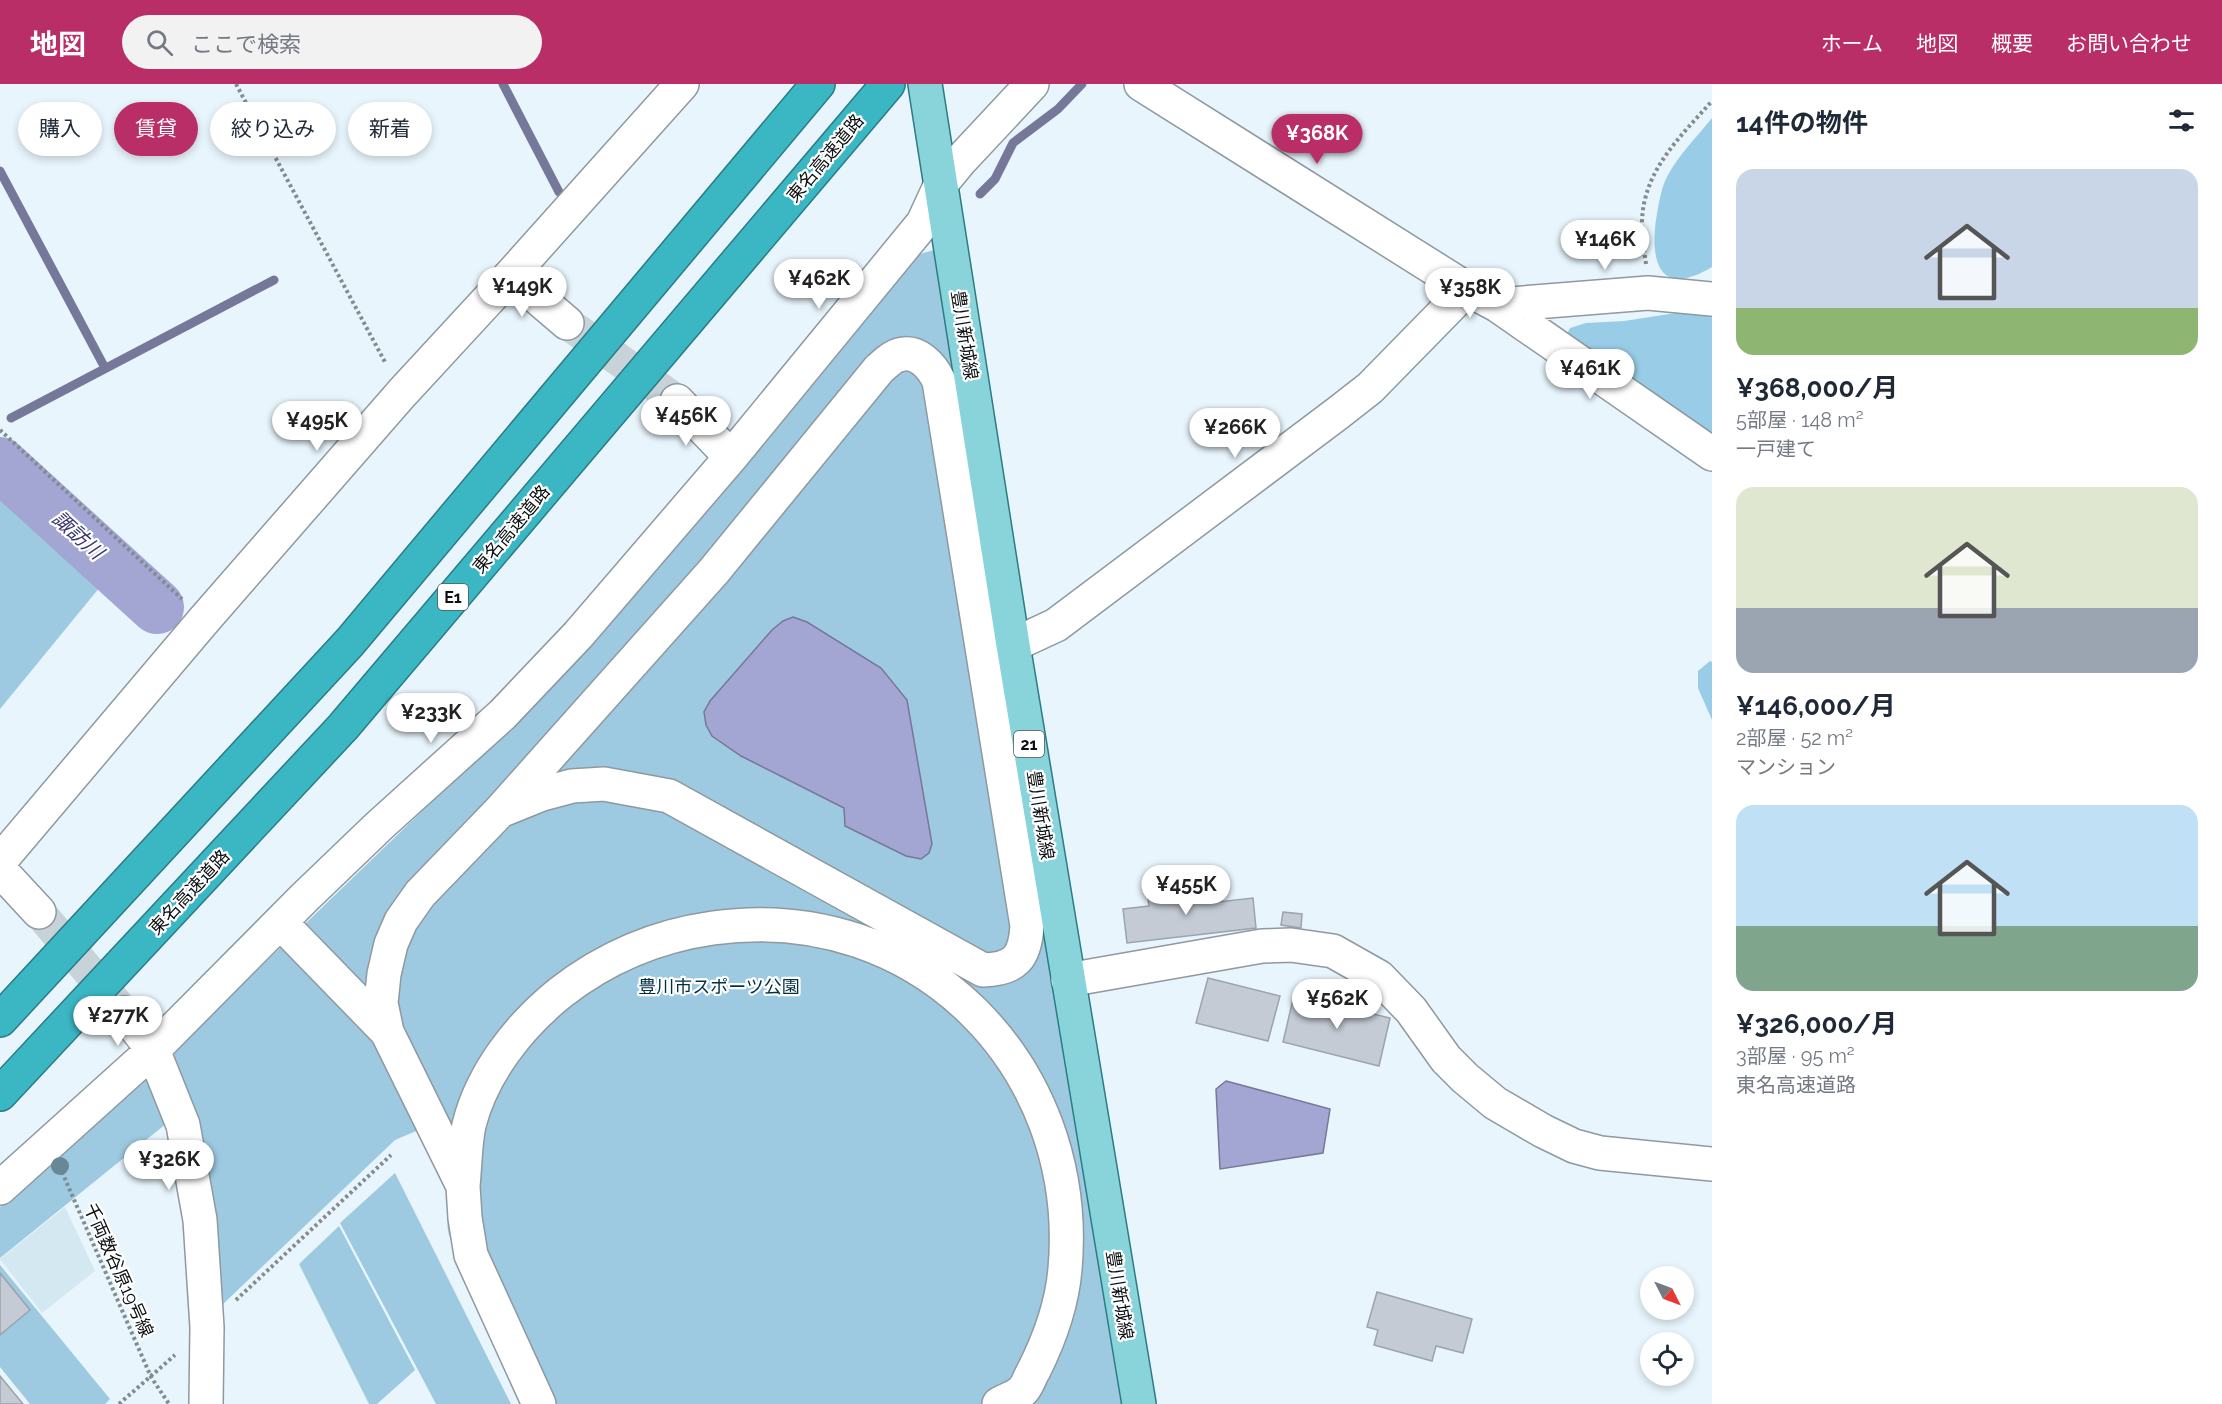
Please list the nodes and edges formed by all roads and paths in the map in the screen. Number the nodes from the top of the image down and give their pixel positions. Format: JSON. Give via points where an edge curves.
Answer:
{"nodes":[{"id":1,"x":236,"y":84,"type":"edge"},
{"id":2,"x":682,"y":84,"type":"edge"},
{"id":3,"x":801,"y":84,"type":"edge"},
{"id":4,"x":818,"y":84,"type":"edge"},
{"id":5,"x":888,"y":84,"type":"edge"},
{"id":6,"x":925,"y":84,"type":"edge"},
{"id":7,"x":1032,"y":84,"type":"edge"},
{"id":8,"x":1141,"y":84,"type":"edge"},
{"id":9,"x":1712,"y":101,"type":"edge"},
{"id":10,"x":941,"y":184,"type":"junction"},
{"id":11,"x":723,"y":197,"type":"junction"},
{"id":12,"x":511,"y":275,"type":"junction"},
{"id":13,"x":1467,"y":289,"type":"junction"},
{"id":14,"x":1648,"y":293,"type":"junction"},
{"id":15,"x":1712,"y":299,"type":"edge"},
{"id":16,"x":1497,"y":305,"type":"junction"},
{"id":17,"x":567,"y":323,"type":"tunnel mouth"},
{"id":18,"x":402,"y":393,"type":"junction"},
{"id":19,"x":677,"y":401,"type":"tunnel mouth"},
{"id":20,"x":0,"y":430,"type":"edge"},
{"id":21,"x":1712,"y":454,"type":"edge"},
{"id":22,"x":731,"y":457,"type":"junction"},
{"id":23,"x":204,"y":620,"type":"junction"},
{"id":24,"x":1013,"y":645,"type":"junction"},
{"id":25,"x":500,"y":811,"type":"junction"},
{"id":26,"x":0,"y":861,"type":"edge"},
{"id":27,"x":0,"y":870,"type":"edge"},
{"id":28,"x":39,"y":912,"type":"tunnel mouth"},
{"id":29,"x":280,"y":922,"type":"junction"},
{"id":30,"x":1068,"y":980,"type":"junction"},
{"id":31,"x":124,"y":1013,"type":"tunnel mouth"},
{"id":32,"x":0,"y":1020,"type":"edge"},
{"id":33,"x":387,"y":1032,"type":"junction"},
{"id":34,"x":153,"y":1050,"type":"junction"},
{"id":35,"x":0,"y":1094,"type":"edge"},
{"id":36,"x":50,"y":1144,"type":"junction"},
{"id":37,"x":392,"y":1155,"type":"dead end"},
{"id":38,"x":1712,"y":1164,"type":"edge"},
{"id":39,"x":463,"y":1186,"type":"junction"},
{"id":40,"x":0,"y":1188,"type":"edge"},
{"id":41,"x":207,"y":1327,"type":"junction"},
{"id":42,"x":151,"y":1377,"type":"junction"},
{"id":43,"x":119,"y":1404,"type":"edge"},
{"id":44,"x":169,"y":1404,"type":"edge"},
{"id":45,"x":206,"y":1404,"type":"edge"},
{"id":46,"x":539,"y":1404,"type":"edge"},
{"id":47,"x":999,"y":1404,"type":"edge"},
{"id":48,"x":1138,"y":1404,"type":"edge"}],
"edges":[{"from":1,"to":18,"type":"path"},
{"from":2,"to":12,"type":"street"},
{"from":3,"to":11,"type":"highway"},
{"from":4,"to":11,"type":"highway"},
{"from":5,"to":35,"type":"highway","name":"東名高速道路","number":"E1","via":[[343,727]]},
{"from":6,"to":10,"type":"main road","name":"豊川新城線","number":"21"},
{"from":7,"to":10,"type":"street"},
{"from":8,"to":13,"type":"street"},
{"from":9,"to":14,"type":"path","via":[[1674,143],[1653,174],[1644,200]]},
{"from":10,"to":22,"type":"street","via":[[923,223]]},
{"from":10,"to":24,"type":"main road","name":"豊川新城線","number":"21"},
{"from":11,"to":32,"type":"highway","via":[[350,642]]},
{"from":12,"to":17,"type":"street"},
{"from":12,"to":18,"type":"street"},
{"from":13,"to":16,"type":"street"},
{"from":13,"to":24,"type":"street","via":[[1370,388],[1056,625]]},
{"from":14,"to":15,"type":"street"},
{"from":14,"to":16,"type":"street"},
{"from":16,"to":21,"type":"street"},
{"from":18,"to":23,"type":"street"},
{"from":19,"to":22,"type":"street"},
{"from":20,"to":23,"type":"path"},
{"from":22,"to":29,"type":"street","via":[[578,635],[503,714]]},
{"from":23,"to":26,"type":"street"},
{"from":24,"to":30,"type":"main road","name":"豊川新城線","number":"21"},
{"from":25,"to":25,"type":"street","via":[[572,786],[604,784],[669,796],[983,970],[1011,965],[1020,956],[1026,943],[1026,926],[934,369],[922,359],[900,354],[879,369],[714,571]]},
{"from":25,"to":33,"type":"street","via":[[420,894],[401,921],[384,974],[381,1003]]},
{"from":27,"to":28,"type":"street"},
{"from":29,"to":33,"type":"street"},
{"from":29,"to":34,"type":"street"},
{"from":30,"to":38,"type":"street","via":[[1262,946],[1291,945],[1333,951],[1378,977],[1396,993],[1446,1059],[1519,1119],[1574,1146],[1600,1153]]},
{"from":30,"to":48,"type":"main road","name":"豊川新城線","number":"21"},
{"from":31,"to":34,"type":"street"},
{"from":33,"to":39,"type":"street"},
{"from":34,"to":36,"type":"street"},
{"from":34,"to":41,"type":"street","via":[[183,1125],[200,1220]]},
{"from":36,"to":40,"type":"street"},
{"from":36,"to":42,"type":"path","name":"千両数谷原19号線"},
{"from":37,"to":41,"type":"path"},
{"from":39,"to":46,"type":"street","via":[[471,1255]]},
{"from":39,"to":47,"type":"street","via":[[471,1118],[489,1075],[506,1049],[548,1003],[617,956],[674,934],[764,923],[844,935],[873,946],[926,974],[979,1018],[1000,1041],[1030,1088],[1053,1142],[1066,1218],[1059,1304],[1045,1349],[1023,1391]]},
{"from":41,"to":42,"type":"path"},
{"from":41,"to":45,"type":"street"},
{"from":42,"to":43,"type":"path"},
{"from":42,"to":44,"type":"path","name":"千両数谷原19号線"}]}
